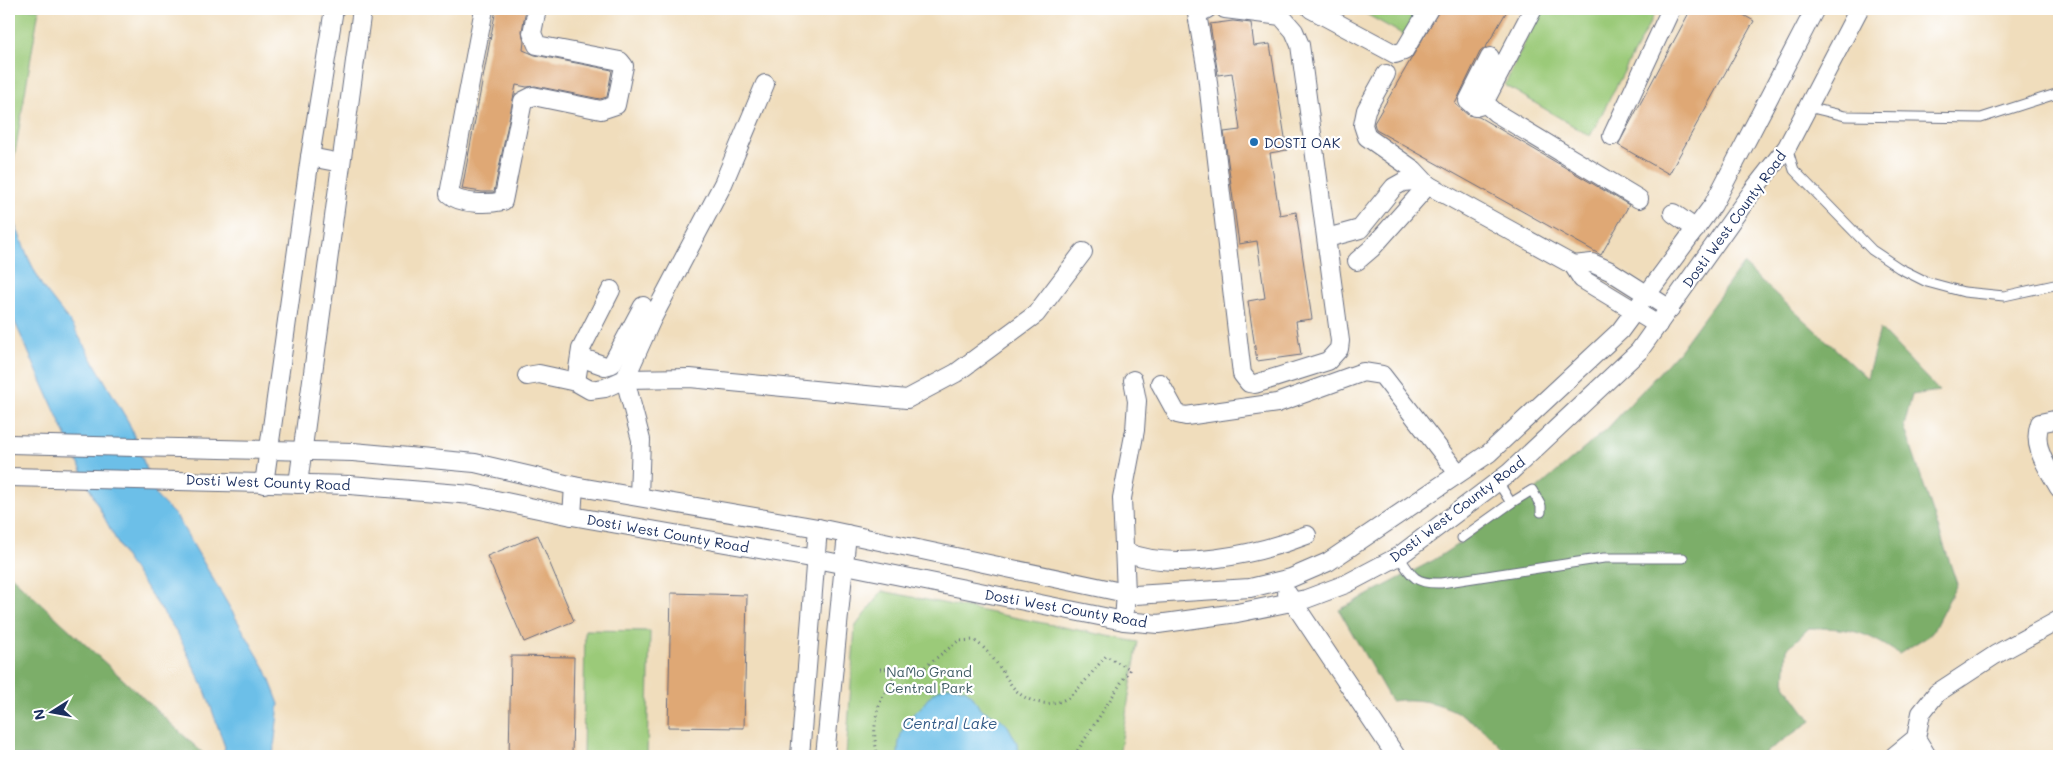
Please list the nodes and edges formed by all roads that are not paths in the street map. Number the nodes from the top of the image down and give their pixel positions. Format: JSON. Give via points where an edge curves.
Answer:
{"nodes":[{"id":1,"x":334,"y":9,"type":"edge"},
{"id":2,"x":362,"y":9,"type":"edge"},
{"id":3,"x":484,"y":9,"type":"edge"},
{"id":4,"x":537,"y":9,"type":"edge"},
{"id":5,"x":1207,"y":9,"type":"edge"},
{"id":6,"x":1225,"y":9,"type":"edge"},
{"id":7,"x":1311,"y":9,"type":"edge"},
{"id":8,"x":1429,"y":9,"type":"edge"},
{"id":9,"x":1532,"y":9,"type":"edge"},
{"id":10,"x":1671,"y":9,"type":"edge"},
{"id":11,"x":1815,"y":9,"type":"edge"},
{"id":12,"x":1859,"y":9,"type":"edge"},
{"id":13,"x":1490,"y":56,"type":"dead end"},
{"id":14,"x":1386,"y":74,"type":"dead end"},
{"id":15,"x":765,"y":84,"type":"dead end"},
{"id":16,"x":2059,"y":93,"type":"edge"},
{"id":17,"x":1486,"y":104,"type":"junction"},
{"id":18,"x":1808,"y":107,"type":"junction"},
{"id":19,"x":1612,"y":136,"type":"dead end"},
{"id":20,"x":1787,"y":147,"type":"junction"},
{"id":21,"x":310,"y":157,"type":"junction"},
{"id":22,"x":341,"y":162,"type":"junction"},
{"id":23,"x":1428,"y":185,"type":"junction"},
{"id":24,"x":1639,"y":199,"type":"dead end"},
{"id":25,"x":1673,"y":213,"type":"dead end"},
{"id":26,"x":1696,"y":229,"type":"junction"},
{"id":27,"x":1327,"y":238,"type":"junction"},
{"id":28,"x":1083,"y":252,"type":"dead end"},
{"id":29,"x":1357,"y":261,"type":"dead end"},
{"id":30,"x":1574,"y":265,"type":"junction"},
{"id":31,"x":2059,"y":284,"type":"edge"},
{"id":32,"x":611,"y":290,"type":"dead end"},
{"id":33,"x":1647,"y":295,"type":"junction"},
{"id":34,"x":643,"y":306,"type":"dead end"},
{"id":35,"x":1670,"y":309,"type":"junction"},
{"id":36,"x":1636,"y":311,"type":"junction"},
{"id":37,"x":1658,"y":325,"type":"junction"},
{"id":38,"x":580,"y":357,"type":"junction"},
{"id":39,"x":527,"y":376,"type":"dead end"},
{"id":40,"x":625,"y":379,"type":"junction"},
{"id":41,"x":1133,"y":380,"type":"dead end"},
{"id":42,"x":576,"y":382,"type":"junction"},
{"id":43,"x":1160,"y":383,"type":"dead end"},
{"id":44,"x":2059,"y":418,"type":"edge"},
{"id":45,"x":9,"y":444,"type":"edge"},
{"id":46,"x":268,"y":450,"type":"junction"},
{"id":47,"x":302,"y":451,"type":"junction"},
{"id":48,"x":1458,"y":474,"type":"junction"},
{"id":49,"x":9,"y":476,"type":"edge"},
{"id":50,"x":1498,"y":482,"type":"junction"},
{"id":51,"x":264,"y":484,"type":"junction"},
{"id":52,"x":298,"y":484,"type":"junction"},
{"id":53,"x":574,"y":486,"type":"junction"},
{"id":54,"x":2059,"y":488,"type":"edge"},
{"id":55,"x":639,"y":496,"type":"junction"},
{"id":56,"x":1511,"y":503,"type":"junction"},
{"id":57,"x":1541,"y":512,"type":"dead end"},
{"id":58,"x":572,"y":516,"type":"junction"},
{"id":59,"x":818,"y":528,"type":"junction"},
{"id":60,"x":847,"y":534,"type":"junction"},
{"id":61,"x":1307,"y":535,"type":"dead end"},
{"id":62,"x":1462,"y":538,"type":"dead end"},
{"id":63,"x":1124,"y":551,"type":"junction"},
{"id":64,"x":1399,"y":556,"type":"junction"},
{"id":65,"x":1683,"y":558,"type":"dead end"},
{"id":66,"x":816,"y":559,"type":"junction"},
{"id":67,"x":844,"y":565,"type":"junction"},
{"id":68,"x":1277,"y":582,"type":"junction"},
{"id":69,"x":1126,"y":593,"type":"junction"},
{"id":70,"x":1293,"y":600,"type":"junction"},
{"id":71,"x":2059,"y":620,"type":"edge"},
{"id":72,"x":1124,"y":621,"type":"junction"},
{"id":73,"x":1916,"y":738,"type":"junction"},
{"id":74,"x":800,"y":756,"type":"edge"},
{"id":75,"x":825,"y":756,"type":"edge"},
{"id":76,"x":1396,"y":756,"type":"edge"},
{"id":77,"x":1894,"y":756,"type":"edge"},
{"id":78,"x":1927,"y":756,"type":"edge"}],
"edges":[{"from":1,"to":21,"type":"street"},
{"from":2,"to":22,"type":"street"},
{"from":3,"to":4,"type":"street","via":[[449,194],[454,199],[495,203],[504,201],[523,101],[533,96],[602,110],[616,105],[624,66],[620,61],[537,45],[532,32]]},
{"from":5,"to":27,"type":"street","via":[[1197,14],[1242,374],[1249,383],[1262,383],[1328,362],[1339,349]]},
{"from":6,"to":27,"type":"street","via":[[1281,16],[1294,31],[1300,45]]},
{"from":7,"to":8,"type":"street","via":[[1395,54],[1404,51]]},
{"from":9,"to":17,"type":"street"},
{"from":10,"to":19,"type":"street"},
{"from":11,"to":26,"type":"street","name":"Dosti West County Road","via":[[1713,205]]},
{"from":12,"to":18,"type":"street","name":"Dosti West County Road"},
{"from":13,"to":17,"type":"street","via":[[1468,101],[1475,107]]},
{"from":14,"to":23,"type":"street","via":[[1366,110],[1363,125],[1368,137],[1414,170]]},
{"from":15,"to":40,"type":"street","via":[[723,184],[652,319]]},
{"from":16,"to":18,"type":"lane","via":[[1981,118],[1845,116]]},
{"from":17,"to":24,"type":"street"},
{"from":18,"to":20,"type":"street","name":"Dosti West County Road"},
{"from":20,"to":31,"type":"lane","via":[[1794,170],[1872,250],[1899,268],[1927,282],[1964,292],[2004,296]]},
{"from":20,"to":35,"type":"street","name":"Dosti West County Road"},
{"from":21,"to":22,"type":"street"},
{"from":21,"to":46,"type":"street"},
{"from":22,"to":47,"type":"street"},
{"from":23,"to":27,"type":"street","via":[[1403,182],[1394,187],[1360,229]]},
{"from":23,"to":29,"type":"street"},
{"from":23,"to":30,"type":"street"},
{"from":25,"to":26,"type":"street"},
{"from":26,"to":33,"type":"street","name":"Dosti West County Road"},
{"from":28,"to":40,"type":"street","via":[[1036,314],[956,373],[907,399],[690,378]]},
{"from":30,"to":33,"type":"street","via":[[1592,263]]},
{"from":30,"to":36,"type":"street","via":[[1582,279]]},
{"from":32,"to":38,"type":"street"},
{"from":33,"to":35,"type":"street"},
{"from":33,"to":36,"type":"street","name":"Dosti West County Road"},
{"from":34,"to":38,"type":"street","via":[[612,364],[605,366]]},
{"from":35,"to":37,"type":"street","name":"Dosti West County Road"},
{"from":36,"to":37,"type":"street"},
{"from":36,"to":48,"type":"street","name":"Dosti West County Road","via":[[1620,331],[1489,452]]},
{"from":37,"to":50,"type":"street","name":"Dosti West County Road","via":[[1639,351]]},
{"from":38,"to":42,"type":"street"},
{"from":39,"to":42,"type":"street","via":[[539,374]]},
{"from":40,"to":42,"type":"street","via":[[605,388],[590,390]]},
{"from":40,"to":55,"type":"street","via":[[641,440]]},
{"from":41,"to":63,"type":"street","via":[[1137,401],[1122,498]]},
{"from":43,"to":48,"type":"street","via":[[1177,414],[1186,416],[1277,403],[1363,372],[1382,375]]},
{"from":44,"to":54,"type":"street","via":[[2040,423],[2036,433],[2040,454]]},
{"from":45,"to":46,"type":"street","name":"Dosti West County Road"},
{"from":46,"to":47,"type":"street","name":"Dosti West County Road"},
{"from":46,"to":51,"type":"street"},
{"from":47,"to":52,"type":"street"},
{"from":47,"to":53,"type":"street","name":"Dosti West County Road","via":[[354,452],[475,463]]},
{"from":48,"to":68,"type":"street","name":"Dosti West County Road","via":[[1328,562]]},
{"from":49,"to":51,"type":"street","name":"Dosti West County Road"},
{"from":50,"to":56,"type":"lane"},
{"from":50,"to":64,"type":"street","name":"Dosti West County Road"},
{"from":51,"to":52,"type":"street","name":"Dosti West County Road"},
{"from":52,"to":58,"type":"street","name":"Dosti West County Road","via":[[472,495]]},
{"from":53,"to":55,"type":"street","name":"Dosti West County Road"},
{"from":53,"to":58,"type":"street"},
{"from":55,"to":59,"type":"street","name":"Dosti West County Road"},
{"from":56,"to":57,"type":"lane","via":[[1532,490]]},
{"from":56,"to":62,"type":"lane"},
{"from":58,"to":66,"type":"street","name":"Dosti West County Road"},
{"from":59,"to":60,"type":"street","name":"Dosti West County Road"},
{"from":59,"to":66,"type":"street"},
{"from":60,"to":67,"type":"street"},
{"from":60,"to":69,"type":"street","name":"Dosti West County Road"},
{"from":61,"to":63,"type":"street","via":[[1256,552],[1184,562],[1135,556]]},
{"from":63,"to":69,"type":"street"},
{"from":64,"to":65,"type":"lane","via":[[1410,574],[1425,584],[1604,558]]},
{"from":64,"to":70,"type":"street","name":"Dosti West County Road","via":[[1346,584],[1306,599]]},
{"from":66,"to":67,"type":"street","name":"Dosti West County Road"},
{"from":66,"to":74,"type":"street"},
{"from":67,"to":72,"type":"street","name":"Dosti West County Road"},
{"from":67,"to":75,"type":"street"},
{"from":68,"to":69,"type":"street","name":"Dosti West County Road","via":[[1250,588]]},
{"from":68,"to":70,"type":"street"},
{"from":69,"to":72,"type":"street"},
{"from":70,"to":72,"type":"street","name":"Dosti West County Road","via":[[1237,613],[1158,624]]},
{"from":70,"to":76,"type":"street"},
{"from":71,"to":73,"type":"street","via":[[1995,655],[1937,693],[1921,713]]},
{"from":73,"to":77,"type":"street"},
{"from":73,"to":78,"type":"street"}]}
